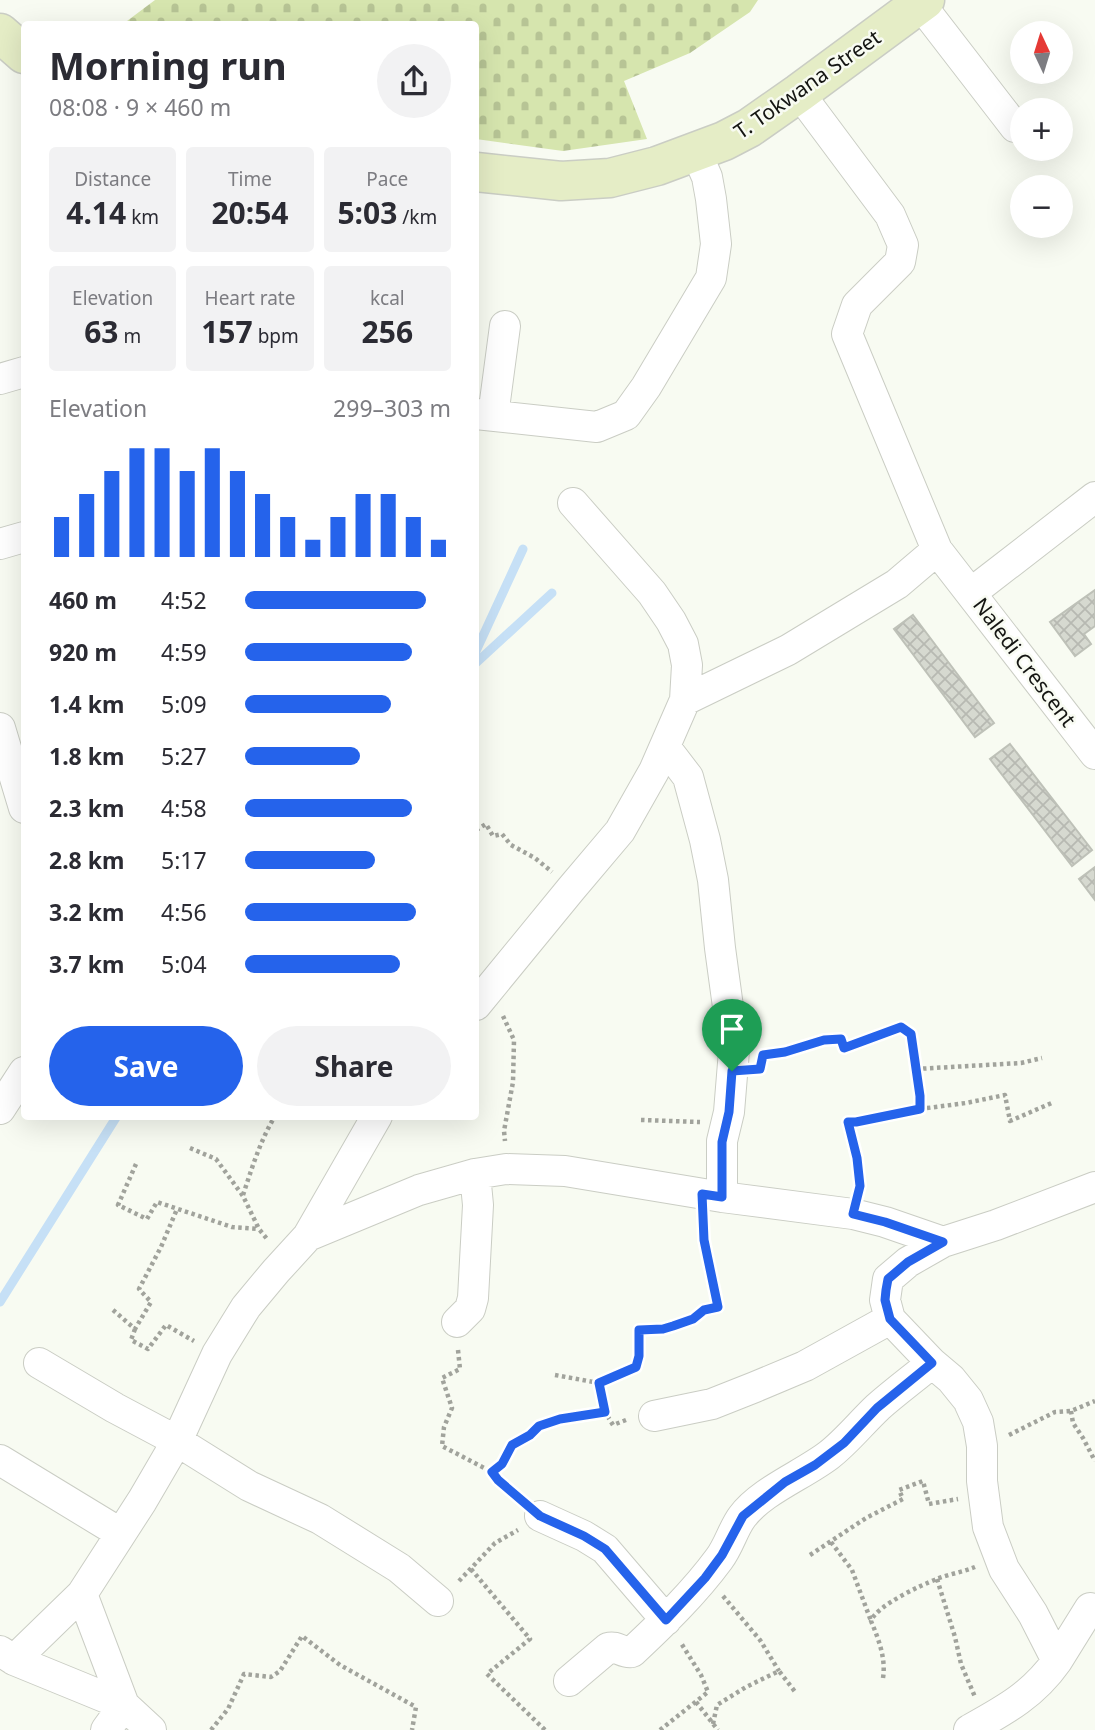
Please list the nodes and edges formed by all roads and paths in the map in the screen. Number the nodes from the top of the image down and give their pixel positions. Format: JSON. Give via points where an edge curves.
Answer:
{"nodes":[{"id":1,"x":920,"y":1,"type":"edge"},
{"id":2,"x":0,"y":33,"type":"edge"},
{"id":3,"x":21,"y":51,"type":"edge"},
{"id":4,"x":800,"y":93,"type":"junction"},
{"id":5,"x":1010,"y":120,"type":"edge"},
{"id":6,"x":696,"y":152,"type":"junction"},
{"id":7,"x":479,"y":172,"type":"edge"},
{"id":8,"x":505,"y":326,"type":"dead end"},
{"id":9,"x":21,"y":373,"type":"edge"},
{"id":10,"x":0,"y":379,"type":"edge"},
{"id":11,"x":485,"y":415,"type":"edge"},
{"id":12,"x":1095,"y":497,"type":"edge"},
{"id":13,"x":573,"y":503,"type":"dead end"},
{"id":14,"x":21,"y":538,"type":"edge"},
{"id":15,"x":0,"y":544,"type":"edge"},
{"id":16,"x":937,"y":550,"type":"junction"},
{"id":17,"x":971,"y":593,"type":"junction"},
{"id":18,"x":685,"y":700,"type":"junction"},
{"id":19,"x":0,"y":728,"type":"edge"},
{"id":20,"x":665,"y":747,"type":"junction"},
{"id":21,"x":1095,"y":754,"type":"edge"},
{"id":22,"x":21,"y":798,"type":"edge"},
{"id":23,"x":479,"y":828,"type":"edge"},
{"id":24,"x":571,"y":889,"type":"junction"},
{"id":25,"x":481,"y":999,"type":"edge"},
{"id":26,"x":1042,"y":1058,"type":"dead end"},
{"id":27,"x":916,"y":1069,"type":"junction"},
{"id":28,"x":732,"y":1071,"type":"junction"},
{"id":29,"x":21,"y":1077,"type":"edge"},
{"id":30,"x":1054,"y":1102,"type":"dead end"},
{"id":31,"x":0,"y":1109,"type":"edge"},
{"id":32,"x":920,"y":1109,"type":"junction"},
{"id":33,"x":273,"y":1120,"type":"edge"},
{"id":34,"x":375,"y":1120,"type":"edge"},
{"id":35,"x":642,"y":1120,"type":"dead end"},
{"id":36,"x":726,"y":1123,"type":"junction"},
{"id":37,"x":190,"y":1149,"type":"dead end"},
{"id":38,"x":136,"y":1164,"type":"dead end"},
{"id":39,"x":506,"y":1169,"type":"junction"},
{"id":40,"x":475,"y":1174,"type":"junction"},
{"id":41,"x":1095,"y":1187,"type":"edge"},
{"id":42,"x":712,"y":1195,"type":"junction"},
{"id":43,"x":243,"y":1196,"type":"junction"},
{"id":44,"x":177,"y":1209,"type":"junction"},
{"id":45,"x":853,"y":1214,"type":"junction"},
{"id":46,"x":259,"y":1229,"type":"junction"},
{"id":47,"x":308,"y":1236,"type":"junction"},
{"id":48,"x":943,"y":1242,"type":"junction"},
{"id":49,"x":285,"y":1261,"type":"junction"},
{"id":50,"x":113,"y":1310,"type":"dead end"},
{"id":51,"x":890,"y":1319,"type":"junction"},
{"id":52,"x":457,"y":1322,"type":"joint"},
{"id":53,"x":135,"y":1329,"type":"junction"},
{"id":54,"x":217,"y":1354,"type":"junction"},
{"id":55,"x":39,"y":1363,"type":"dead end"},
{"id":56,"x":932,"y":1363,"type":"junction"},
{"id":57,"x":555,"y":1375,"type":"dead end"},
{"id":58,"x":599,"y":1383,"type":"junction"},
{"id":59,"x":1095,"y":1401,"type":"edge"},
{"id":60,"x":1071,"y":1411,"type":"junction"},
{"id":61,"x":605,"y":1412,"type":"junction"},
{"id":62,"x":654,"y":1416,"type":"joint"},
{"id":63,"x":177,"y":1441,"type":"junction"},
{"id":64,"x":982,"y":1446,"type":"junction"},
{"id":65,"x":0,"y":1460,"type":"edge"},
{"id":66,"x":1095,"y":1461,"type":"edge"},
{"id":67,"x":492,"y":1472,"type":"junction"},
{"id":68,"x":983,"y":1494,"type":"junction"},
{"id":69,"x":540,"y":1516,"type":"junction"},
{"id":70,"x":120,"y":1533,"type":"junction"},
{"id":71,"x":831,"y":1542,"type":"junction"},
{"id":72,"x":810,"y":1555,"type":"dead end"},
{"id":73,"x":999,"y":1559,"type":"junction"},
{"id":74,"x":471,"y":1569,"type":"junction"},
{"id":75,"x":705,"y":1578,"type":"junction"},
{"id":76,"x":937,"y":1579,"type":"junction"},
{"id":77,"x":82,"y":1594,"type":"junction"},
{"id":78,"x":438,"y":1601,"type":"joint"},
{"id":79,"x":1090,"y":1608,"type":"dead end"},
{"id":80,"x":666,"y":1620,"type":"junction"},
{"id":81,"x":871,"y":1621,"type":"junction"},
{"id":82,"x":7,"y":1656,"type":"edge"},
{"id":83,"x":1057,"y":1661,"type":"junction"},
{"id":84,"x":779,"y":1671,"type":"junction"},
{"id":85,"x":883,"y":1678,"type":"dead end"},
{"id":86,"x":569,"y":1681,"type":"dead end"},
{"id":87,"x":796,"y":1693,"type":"dead end"},
{"id":88,"x":696,"y":1702,"type":"junction"},
{"id":89,"x":124,"y":1704,"type":"junction"},
{"id":90,"x":713,"y":1724,"type":"junction"},
{"id":91,"x":978,"y":1725,"type":"edge"},
{"id":92,"x":106,"y":1730,"type":"edge"},
{"id":93,"x":151,"y":1730,"type":"edge"},
{"id":94,"x":211,"y":1730,"type":"edge"},
{"id":95,"x":412,"y":1730,"type":"edge"},
{"id":96,"x":545,"y":1730,"type":"edge"},
{"id":97,"x":660,"y":1730,"type":"edge"},
{"id":98,"x":718,"y":1730,"type":"edge"}],
"edges":[{"from":1,"to":4,"type":"street","name":"T. Tokwana Street"},
{"from":1,"to":5,"type":"street"},
{"from":2,"to":3,"type":"street"},
{"from":4,"to":6,"type":"street","name":"T. Tokwana Street","via":[[749,128]]},
{"from":4,"to":16,"type":"street","via":[[890,215],[903,245],[900,262],[857,305],[846,334]]},
{"from":6,"to":7,"type":"street","name":"T. Tokwana Street","via":[[610,178],[561,181]]},
{"from":6,"to":11,"type":"street","via":[[711,199],[716,244],[712,278],[626,415],[597,427]]},
{"from":8,"to":11,"type":"street"},
{"from":9,"to":10,"type":"street"},
{"from":12,"to":17,"type":"street","name":"Naledi Crescent"},
{"from":13,"to":18,"type":"street","via":[[671,621],[687,665]]},
{"from":14,"to":15,"type":"street"},
{"from":16,"to":17,"type":"street"},
{"from":16,"to":18,"type":"street","via":[[897,584],[788,650]]},
{"from":17,"to":21,"type":"street","name":"Naledi Crescent"},
{"from":18,"to":20,"type":"street"},
{"from":19,"to":22,"type":"street"},
{"from":20,"to":24,"type":"street","via":[[620,831]]},
{"from":20,"to":28,"type":"street","via":[[688,777],[708,853],[734,1051]]},
{"from":23,"to":24,"type":"path","via":[[486,824],[493,836],[502,834]]},
{"from":24,"to":25,"type":"street"},
{"from":25,"to":39,"type":"path","via":[[500,1010],[514,1040],[513,1082],[504,1131]]},
{"from":26,"to":27,"type":"path"},
{"from":27,"to":28,"type":"path","via":[[911,1034],[901,1027],[844,1048],[841,1039],[824,1040],[763,1055],[760,1069]]},
{"from":27,"to":32,"type":"path"},
{"from":28,"to":36,"type":"street"},
{"from":29,"to":31,"type":"street"},
{"from":30,"to":32,"type":"path","via":[[1010,1121],[1005,1095]]},
{"from":32,"to":45,"type":"path","via":[[848,1122],[860,1186]]},
{"from":33,"to":43,"type":"path"},
{"from":34,"to":47,"type":"street"},
{"from":35,"to":36,"type":"path"},
{"from":36,"to":42,"type":"street"},
{"from":37,"to":43,"type":"path","via":[[216,1159]]},
{"from":38,"to":44,"type":"path","via":[[118,1205],[146,1219],[157,1202]]},
{"from":39,"to":40,"type":"street"},
{"from":39,"to":42,"type":"street","via":[[565,1171]]},
{"from":40,"to":47,"type":"street","via":[[419,1190]]},
{"from":40,"to":52,"type":"street","via":[[473,1298],[470,1309]]},
{"from":41,"to":48,"type":"street"},
{"from":42,"to":45,"type":"street"},
{"from":42,"to":58,"type":"path","via":[[704,1240],[718,1307],[663,1329],[639,1330],[636,1367]]},
{"from":43,"to":46,"type":"path"},
{"from":44,"to":46,"type":"path","via":[[232,1227]]},
{"from":44,"to":53,"type":"path","via":[[139,1289],[151,1302]]},
{"from":45,"to":48,"type":"street"},
{"from":46,"to":49,"type":"path"},
{"from":47,"to":49,"type":"street"},
{"from":48,"to":51,"type":"street","via":[[888,1279],[885,1300]]},
{"from":49,"to":54,"type":"street","via":[[246,1307]]},
{"from":50,"to":53,"type":"path"},
{"from":51,"to":56,"type":"street"},
{"from":51,"to":62,"type":"street","via":[[805,1366],[755,1387],[712,1404]]},
{"from":52,"to":67,"type":"path","via":[[460,1369],[442,1378],[452,1408],[442,1446]]},
{"from":53,"to":54,"type":"path","via":[[131,1340],[148,1349],[166,1325]]},
{"from":54,"to":63,"type":"street"},
{"from":55,"to":63,"type":"street"},
{"from":56,"to":64,"type":"street","via":[[968,1400]]},
{"from":56,"to":75,"type":"street","via":[[877,1408],[844,1443],[743,1516]]},
{"from":57,"to":58,"type":"path"},
{"from":58,"to":61,"type":"path"},
{"from":59,"to":60,"type":"path"},
{"from":60,"to":64,"type":"path","via":[[1055,1412]]},
{"from":60,"to":66,"type":"path"},
{"from":61,"to":62,"type":"path","via":[[613,1424],[642,1414]]},
{"from":61,"to":67,"type":"path","via":[[539,1426],[512,1445]]},
{"from":63,"to":70,"type":"street"},
{"from":63,"to":78,"type":"street","via":[[249,1486],[320,1519],[399,1568]]},
{"from":64,"to":68,"type":"street"},
{"from":65,"to":70,"type":"street"},
{"from":67,"to":69,"type":"path"},
{"from":68,"to":71,"type":"path","via":[[929,1504],[923,1481],[899,1490],[903,1499]]},
{"from":68,"to":73,"type":"street"},
{"from":69,"to":74,"type":"path","via":[[495,1543]]},
{"from":69,"to":80,"type":"street","via":[[605,1549]]},
{"from":70,"to":77,"type":"street"},
{"from":71,"to":72,"type":"path"},
{"from":71,"to":81,"type":"path","via":[[852,1570]]},
{"from":73,"to":76,"type":"path"},
{"from":73,"to":83,"type":"street"},
{"from":74,"to":78,"type":"path"},
{"from":74,"to":96,"type":"path","via":[[530,1639],[487,1674]]},
{"from":75,"to":80,"type":"street"},
{"from":75,"to":84,"type":"path","via":[[732,1604]]},
{"from":76,"to":81,"type":"path","via":[[892,1601]]},
{"from":76,"to":91,"type":"path","via":[[973,1693]]},
{"from":77,"to":82,"type":"street"},
{"from":77,"to":89,"type":"street"},
{"from":79,"to":83,"type":"street"},
{"from":80,"to":86,"type":"street","via":[[632,1652],[608,1648]]},
{"from":80,"to":88,"type":"path","via":[[708,1692]]},
{"from":81,"to":85,"type":"path","via":[[885,1665]]},
{"from":82,"to":89,"type":"street"},
{"from":83,"to":91,"type":"street","via":[[1028,1694]]},
{"from":84,"to":87,"type":"path"},
{"from":84,"to":90,"type":"path","via":[[717,1705]]},
{"from":88,"to":90,"type":"path"},
{"from":88,"to":97,"type":"path"},
{"from":89,"to":92,"type":"street"},
{"from":89,"to":93,"type":"street"},
{"from":90,"to":98,"type":"path"},
{"from":94,"to":95,"type":"path","via":[[228,1709],[244,1674],[271,1677],[280,1671],[302,1636],[340,1665],[416,1707]]}]}
